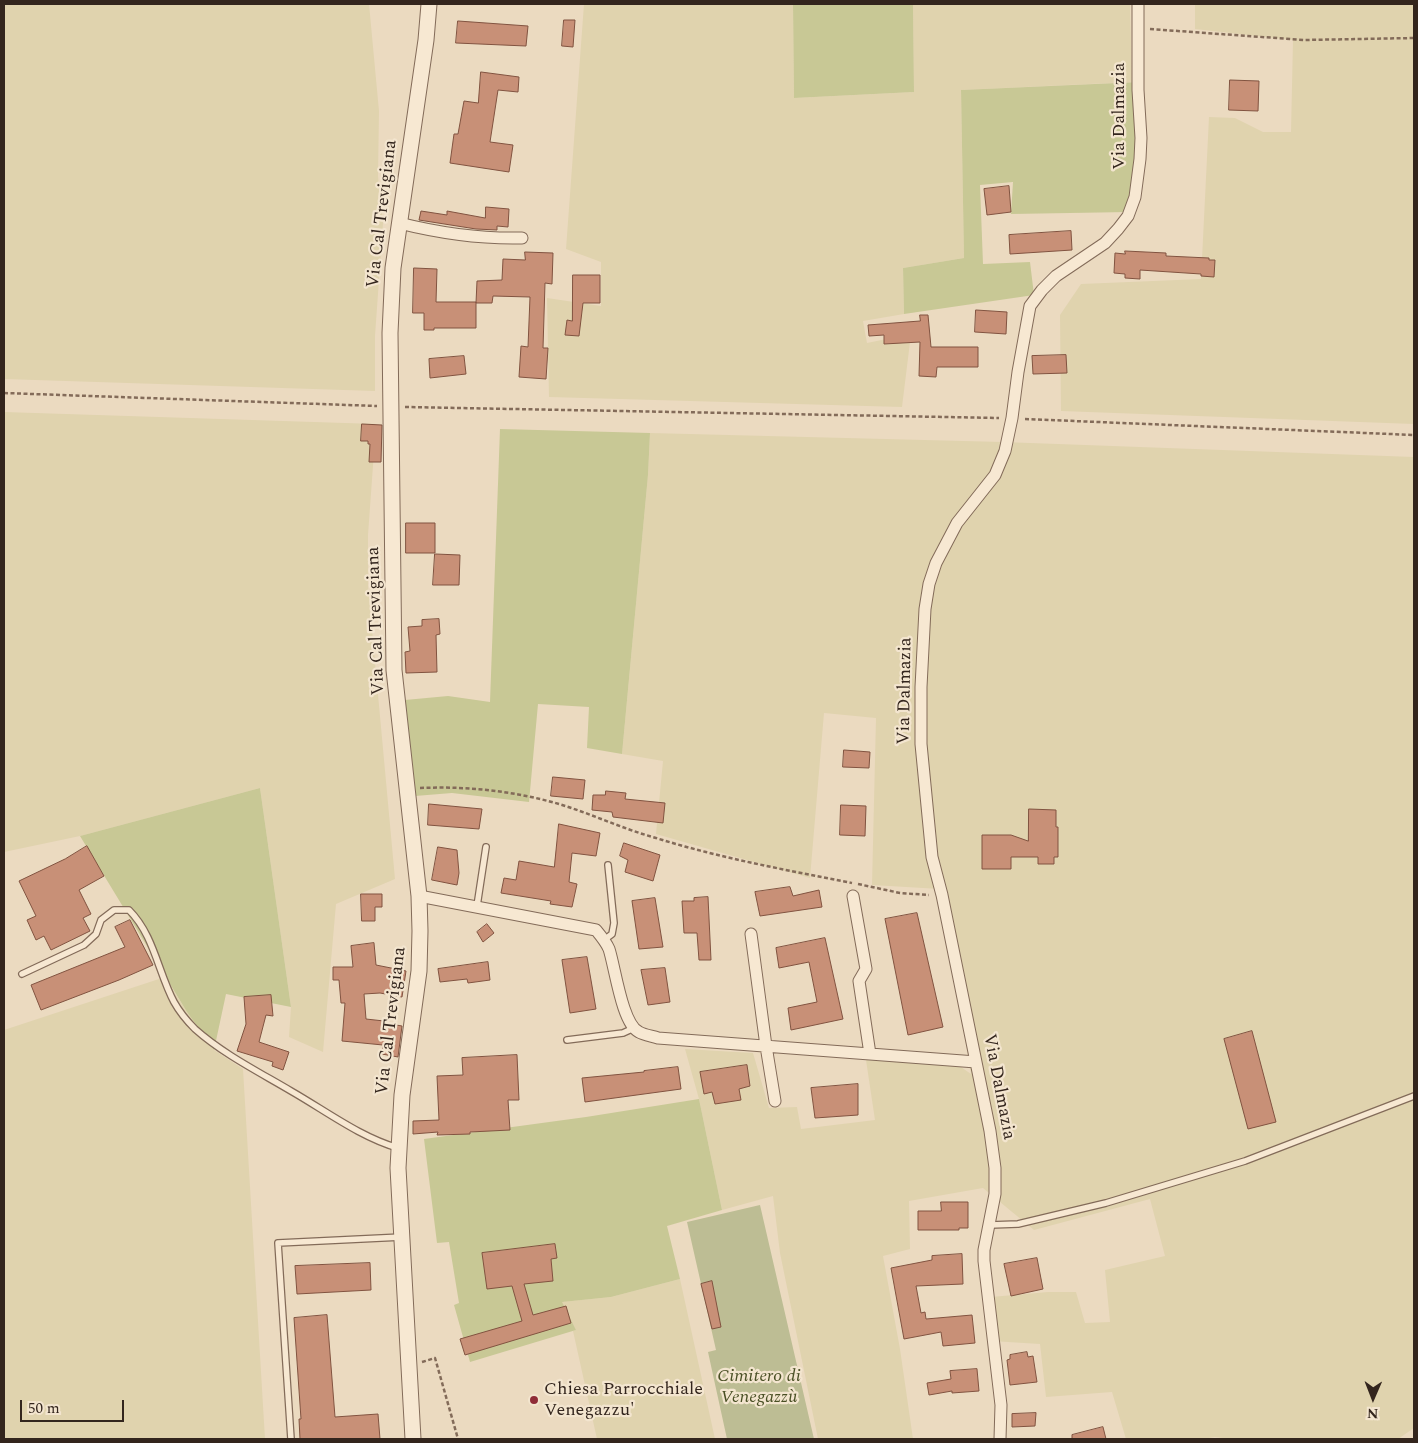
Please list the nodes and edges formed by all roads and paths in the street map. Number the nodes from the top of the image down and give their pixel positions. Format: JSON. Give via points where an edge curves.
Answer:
{"nodes":[{"id":1,"x":429,"y":4,"type":"edge"},
{"id":2,"x":1138,"y":4,"type":"edge"},
{"id":3,"x":1138,"y":28,"type":"junction"},
{"id":4,"x":1414,"y":38,"type":"edge"},
{"id":5,"x":399,"y":223,"type":"junction"},
{"id":6,"x":522,"y":238,"type":"dead end"},
{"id":7,"x":4,"y":393,"type":"edge"},
{"id":8,"x":391,"y":407,"type":"junction"},
{"id":9,"x":1012,"y":418,"type":"junction"},
{"id":10,"x":1414,"y":435,"type":"edge"},
{"id":11,"x":406,"y":788,"type":"junction"},
{"id":12,"x":486,"y":847,"type":"dead end"},
{"id":13,"x":608,"y":866,"type":"dead end"},
{"id":14,"x":942,"y":895,"type":"junction"},
{"id":15,"x":419,"y":896,"type":"junction"},
{"id":16,"x":853,"y":896,"type":"dead end"},
{"id":17,"x":477,"y":906,"type":"junction"},
{"id":18,"x":751,"y":934,"type":"dead end"},
{"id":19,"x":604,"y":940,"type":"junction"},
{"id":20,"x":22,"y":974,"type":"dead end"},
{"id":21,"x":634,"y":1028,"type":"junction"},
{"id":22,"x":567,"y":1040,"type":"dead end"},
{"id":23,"x":766,"y":1046,"type":"junction"},
{"id":24,"x":870,"y":1054,"type":"junction"},
{"id":25,"x":976,"y":1062,"type":"junction"},
{"id":26,"x":1414,"y":1096,"type":"edge"},
{"id":27,"x":775,"y":1101,"type":"dead end"},
{"id":28,"x":398,"y":1148,"type":"junction"},
{"id":29,"x":990,"y":1225,"type":"junction"},
{"id":30,"x":402,"y":1237,"type":"junction"},
{"id":31,"x":418,"y":1363,"type":"dead end"},
{"id":32,"x":291,"y":1439,"type":"edge"},
{"id":33,"x":413,"y":1439,"type":"edge"},
{"id":34,"x":458,"y":1439,"type":"edge"},
{"id":35,"x":1000,"y":1439,"type":"edge"}],
"edges":[{"from":1,"to":5,"type":"street","name":"Via Cal Trevigiana"},
{"from":2,"to":3,"type":"street","name":"Via Dalmazia"},
{"from":3,"to":4,"type":"path","via":[[1304,40]]},
{"from":3,"to":9,"type":"street","name":"Via Dalmazia","via":[[1140,158],[1135,198],[1128,216],[1112,236],[1056,276],[1030,306]]},
{"from":5,"to":6,"type":"street","via":[[431,231],[498,239]]},
{"from":5,"to":8,"type":"street","name":"Via Cal Trevigiana","via":[[390,333]]},
{"from":7,"to":8,"type":"path"},
{"from":8,"to":9,"type":"path"},
{"from":8,"to":11,"type":"street","name":"Via Cal Trevigiana","via":[[394,670]]},
{"from":9,"to":10,"type":"path"},
{"from":9,"to":14,"type":"street","name":"Via Dalmazia","via":[[1005,451],[994,475],[957,522],[936,564],[928,592],[921,687],[921,744],[932,857]]},
{"from":11,"to":14,"type":"path","via":[[478,788],[514,793],[559,804],[655,838],[716,855],[900,893]]},
{"from":11,"to":15,"type":"street","name":"Via Cal Trevigiana"},
{"from":12,"to":17,"type":"lane"},
{"from":13,"to":19,"type":"lane","via":[[614,923],[612,934]]},
{"from":14,"to":25,"type":"street","name":"Via Dalmazia"},
{"from":15,"to":17,"type":"street"},
{"from":15,"to":28,"type":"street","name":"Via Cal Trevigiana","via":[[419,971]]},
{"from":16,"to":24,"type":"street","via":[[866,969],[858,981]]},
{"from":17,"to":19,"type":"street","via":[[596,930]]},
{"from":18,"to":23,"type":"street"},
{"from":19,"to":21,"type":"street","via":[[628,1020]]},
{"from":20,"to":28,"type":"lane","via":[[84,945],[96,934],[101,920],[114,910],[129,910],[149,939],[174,1002],[194,1028],[219,1048],[338,1119],[380,1143]]},
{"from":21,"to":22,"type":"lane","via":[[623,1034]]},
{"from":21,"to":23,"type":"street","via":[[637,1032],[658,1038]]},
{"from":23,"to":24,"type":"street"},
{"from":23,"to":27,"type":"street"},
{"from":24,"to":25,"type":"street"},
{"from":25,"to":29,"type":"street","name":"Via Dalmazia","via":[[995,1168]]},
{"from":26,"to":29,"type":"lane","via":[[1245,1161],[1106,1204],[1018,1224]]},
{"from":28,"to":30,"type":"street","name":"Via Cal Trevigiana"},
{"from":29,"to":35,"type":"street","name":"Via Dalmazia","via":[[984,1261],[1001,1405]]},
{"from":30,"to":32,"type":"lane","via":[[278,1242]]},
{"from":30,"to":33,"type":"street","name":"Via Cal Trevigiana"},
{"from":31,"to":34,"type":"path","via":[[435,1358]]}]}
